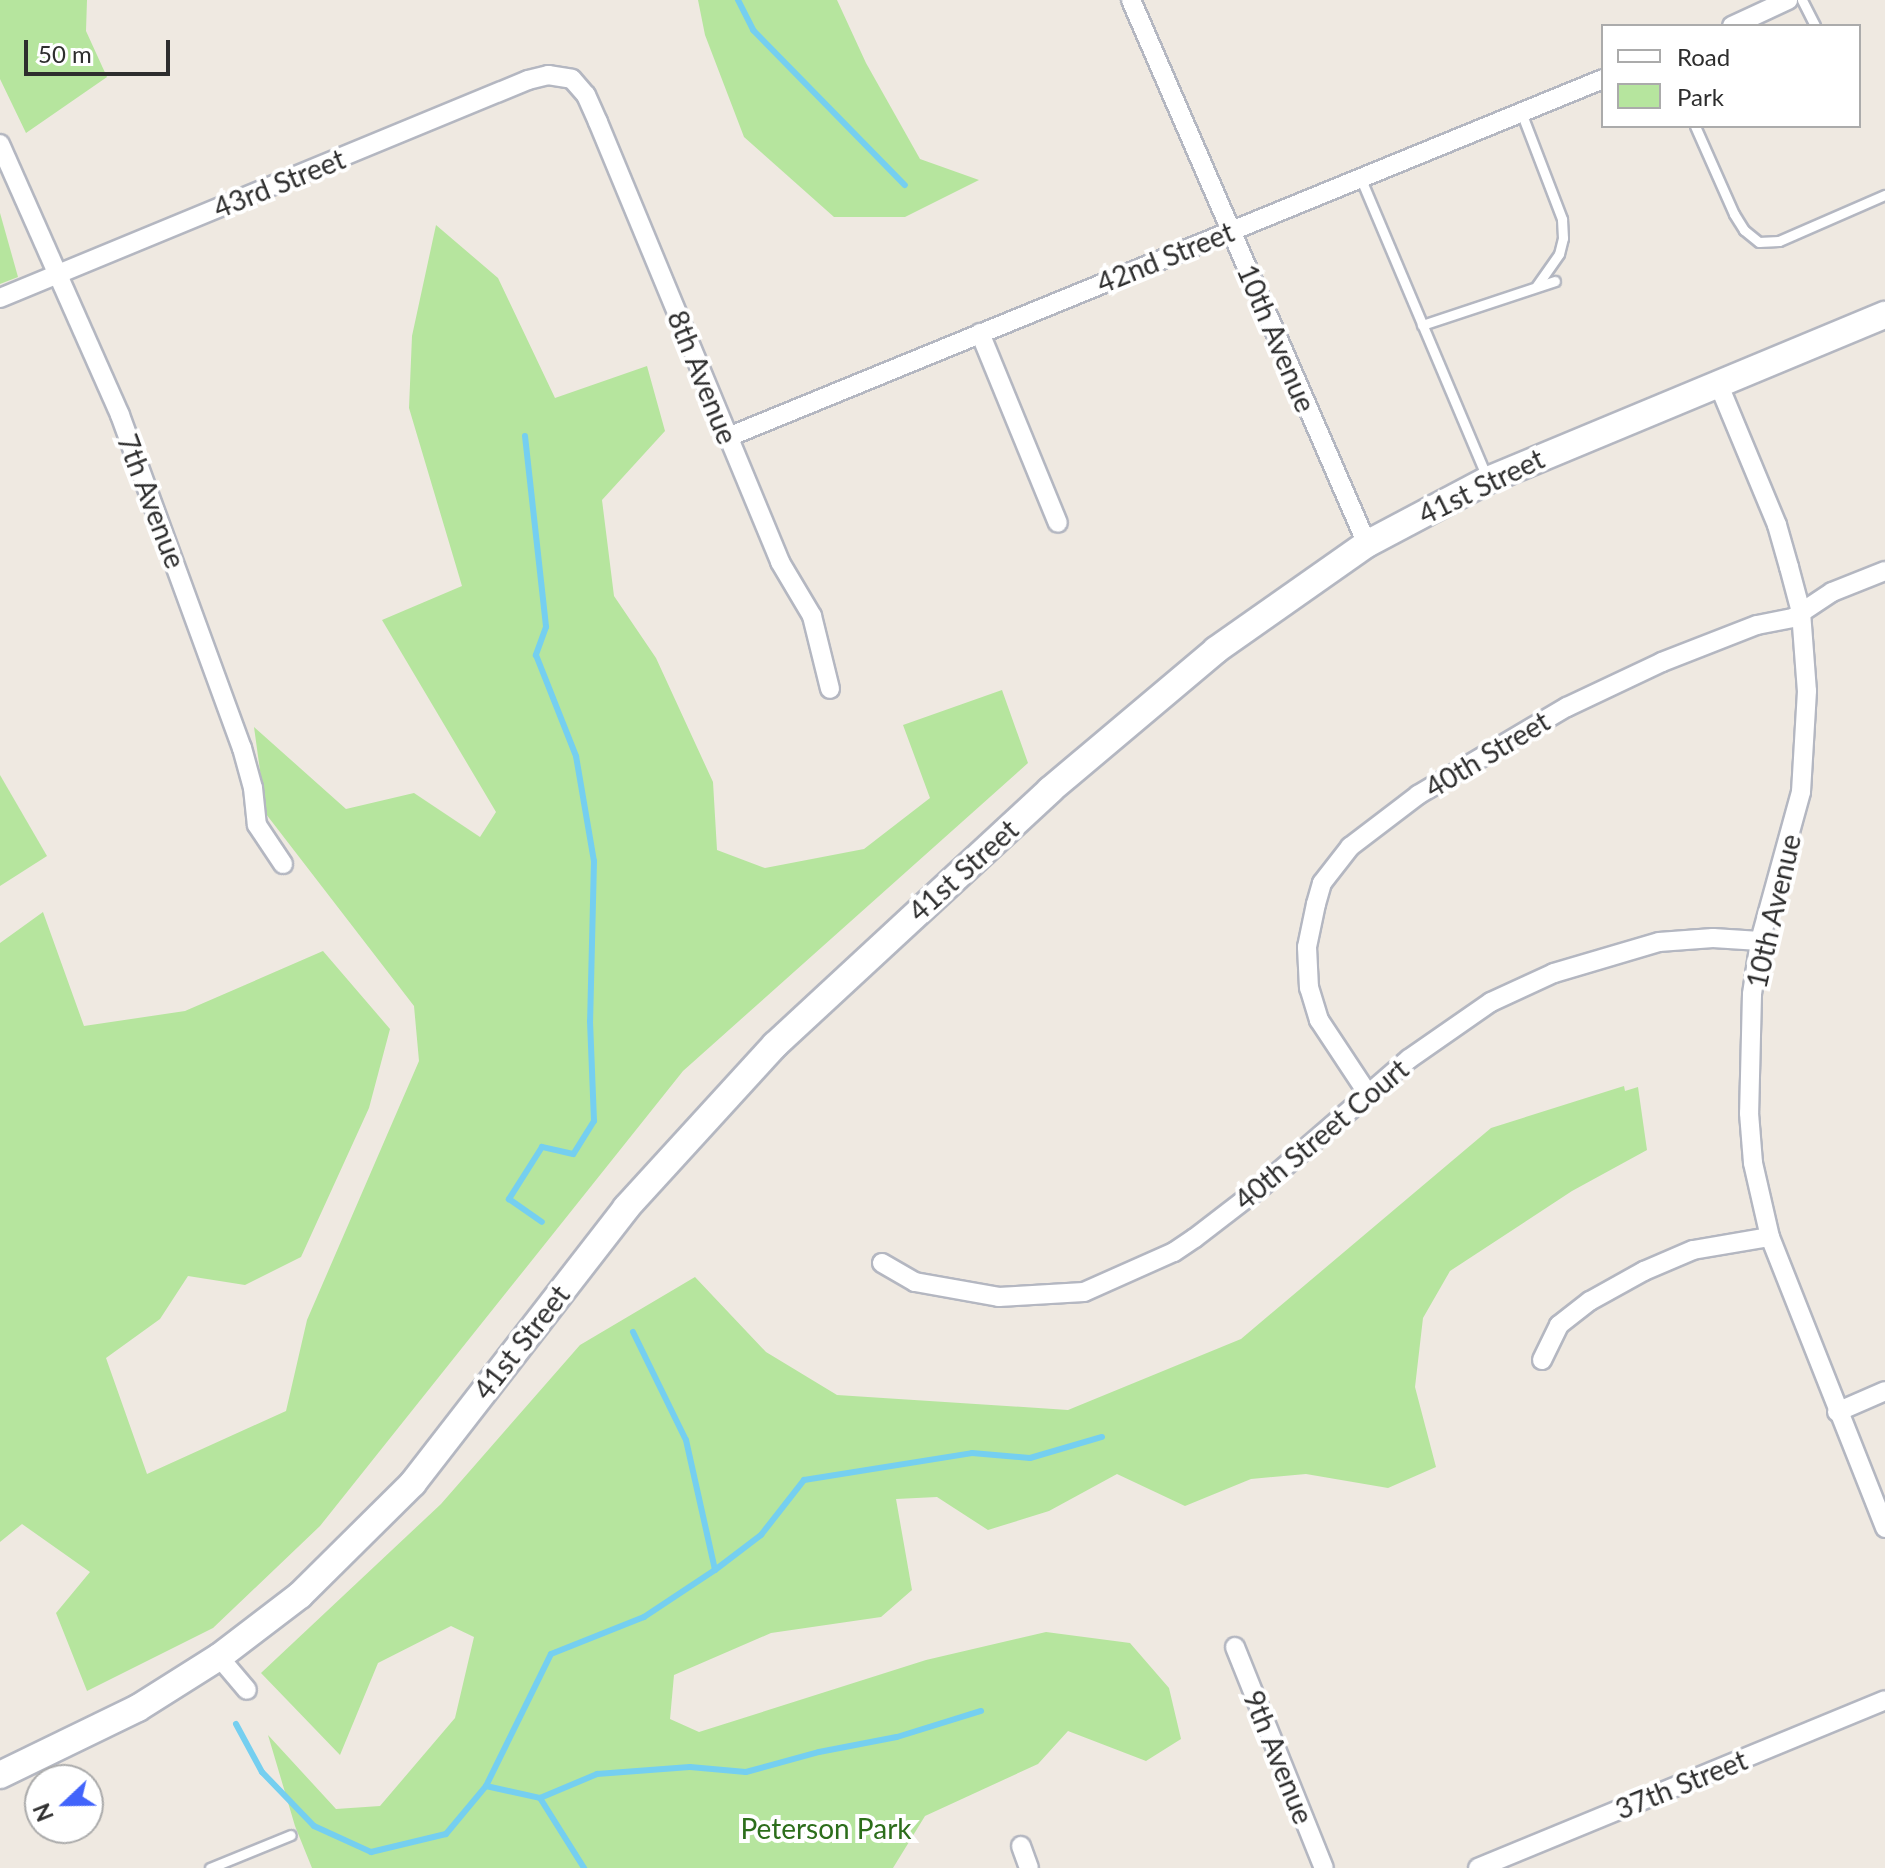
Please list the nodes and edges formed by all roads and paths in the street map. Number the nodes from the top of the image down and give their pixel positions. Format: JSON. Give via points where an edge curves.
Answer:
{"nodes":[{"id":1,"x":1131,"y":0,"type":"edge"},
{"id":2,"x":1788,"y":0,"type":"edge"},
{"id":3,"x":1802,"y":0,"type":"edge"},
{"id":4,"x":1736,"y":24,"type":"edge"},
{"id":5,"x":1814,"y":24,"type":"edge"},
{"id":6,"x":561,"y":75,"type":"joint"},
{"id":7,"x":1601,"y":80,"type":"edge"},
{"id":8,"x":1521,"y":112,"type":"junction"},
{"id":9,"x":1696,"y":128,"type":"edge"},
{"id":10,"x":0,"y":144,"type":"edge"},
{"id":11,"x":1360,"y":176,"type":"junction"},
{"id":12,"x":1885,"y":195,"type":"edge"},
{"id":13,"x":1231,"y":230,"type":"junction"},
{"id":14,"x":60,"y":273,"type":"junction"},
{"id":15,"x":1555,"y":281,"type":"dead end"},
{"id":16,"x":1537,"y":286,"type":"junction"},
{"id":17,"x":0,"y":298,"type":"edge"},
{"id":18,"x":1885,"y":315,"type":"edge"},
{"id":19,"x":1422,"y":325,"type":"junction"},
{"id":20,"x":980,"y":333,"type":"junction"},
{"id":21,"x":1718,"y":383,"type":"junction"},
{"id":22,"x":728,"y":437,"type":"junction"},
{"id":23,"x":1488,"y":480,"type":"junction"},
{"id":24,"x":1058,"y":523,"type":"dead end"},
{"id":25,"x":1367,"y":544,"type":"junction"},
{"id":26,"x":1885,"y":571,"type":"edge"},
{"id":27,"x":1801,"y":612,"type":"junction"},
{"id":28,"x":830,"y":689,"type":"dead end"},
{"id":29,"x":283,"y":864,"type":"dead end"},
{"id":30,"x":1760,"y":941,"type":"junction"},
{"id":31,"x":1368,"y":1094,"type":"junction"},
{"id":32,"x":1770,"y":1237,"type":"junction"},
{"id":33,"x":882,"y":1263,"type":"dead end"},
{"id":34,"x":1542,"y":1360,"type":"dead end"},
{"id":35,"x":1885,"y":1391,"type":"edge"},
{"id":36,"x":1837,"y":1412,"type":"junction"},
{"id":37,"x":1885,"y":1528,"type":"edge"},
{"id":38,"x":1235,"y":1647,"type":"dead end"},
{"id":39,"x":219,"y":1657,"type":"junction"},
{"id":40,"x":247,"y":1690,"type":"dead end"},
{"id":41,"x":1885,"y":1700,"type":"edge"},
{"id":42,"x":0,"y":1775,"type":"edge"},
{"id":43,"x":291,"y":1835,"type":"dead end"},
{"id":44,"x":1021,"y":1846,"type":"dead end"},
{"id":45,"x":210,"y":1868,"type":"edge"},
{"id":46,"x":1029,"y":1868,"type":"edge"},
{"id":47,"x":1324,"y":1868,"type":"edge"},
{"id":48,"x":1478,"y":1868,"type":"edge"}],
"edges":[{"from":1,"to":13,"type":"street","name":"10th Avenue"},
{"from":2,"to":4,"type":"street"},
{"from":3,"to":5,"type":"lane"},
{"from":6,"to":14,"type":"street","name":"43rd Street","via":[[528,80]]},
{"from":6,"to":22,"type":"street","name":"8th Avenue","via":[[586,95]]},
{"from":7,"to":8,"type":"street","name":"42nd Street"},
{"from":8,"to":11,"type":"street","name":"42nd Street"},
{"from":8,"to":16,"type":"lane","via":[[1562,219],[1559,254]]},
{"from":9,"to":12,"type":"lane","via":[[1734,214],[1759,242],[1779,241]]},
{"from":10,"to":14,"type":"street","name":"7th Avenue"},
{"from":11,"to":13,"type":"street","name":"42nd Street"},
{"from":11,"to":19,"type":"lane"},
{"from":13,"to":20,"type":"street","name":"42nd Street"},
{"from":13,"to":25,"type":"street","name":"10th Avenue"},
{"from":14,"to":17,"type":"street","name":"43rd Street"},
{"from":14,"to":29,"type":"street","name":"7th Avenue","via":[[120,415],[220,685],[253,788],[257,825]]},
{"from":15,"to":16,"type":"lane"},
{"from":16,"to":19,"type":"lane"},
{"from":18,"to":21,"type":"street","name":"41st Street"},
{"from":19,"to":23,"type":"lane"},
{"from":20,"to":22,"type":"street","name":"42nd Street"},
{"from":20,"to":24,"type":"street"},
{"from":21,"to":23,"type":"street","name":"41st Street"},
{"from":21,"to":27,"type":"street","name":"10th Avenue","via":[[1777,525]]},
{"from":22,"to":28,"type":"street","name":"8th Avenue","via":[[780,562],[812,616]]},
{"from":23,"to":25,"type":"street","name":"41st Street"},
{"from":25,"to":39,"type":"street","name":"41st Street","via":[[1143,709],[829,992],[626,1208],[413,1483],[300,1595]]},
{"from":26,"to":27,"type":"street","name":"40th Street","via":[[1832,592]]},
{"from":27,"to":30,"type":"street","name":"10th Avenue","via":[[1807,691],[1801,792]]},
{"from":27,"to":31,"type":"street","name":"40th Street","via":[[1662,662],[1567,707],[1418,795],[1350,847],[1322,883],[1307,947],[1309,988],[1319,1020]]},
{"from":30,"to":31,"type":"street","name":"40th Street Court","via":[[1659,942],[1554,973],[1464,1019]]},
{"from":30,"to":32,"type":"street","name":"10th Avenue","via":[[1749,1038],[1749,1113],[1753,1163]]},
{"from":31,"to":33,"type":"street","name":"40th Street Court","via":[[1195,1238],[1084,1292],[999,1297],[915,1282]]},
{"from":32,"to":34,"type":"street","via":[[1705,1246],[1644,1271],[1559,1325]]},
{"from":32,"to":36,"type":"street","name":"10th Avenue"},
{"from":35,"to":36,"type":"street"},
{"from":36,"to":37,"type":"street","name":"10th Avenue"},
{"from":38,"to":47,"type":"street","name":"9th Avenue"},
{"from":39,"to":40,"type":"street"},
{"from":39,"to":42,"type":"street","name":"41st Street","via":[[138,1708]]},
{"from":41,"to":48,"type":"street","name":"37th Street"},
{"from":43,"to":45,"type":"lane"},
{"from":44,"to":46,"type":"street"}]}
